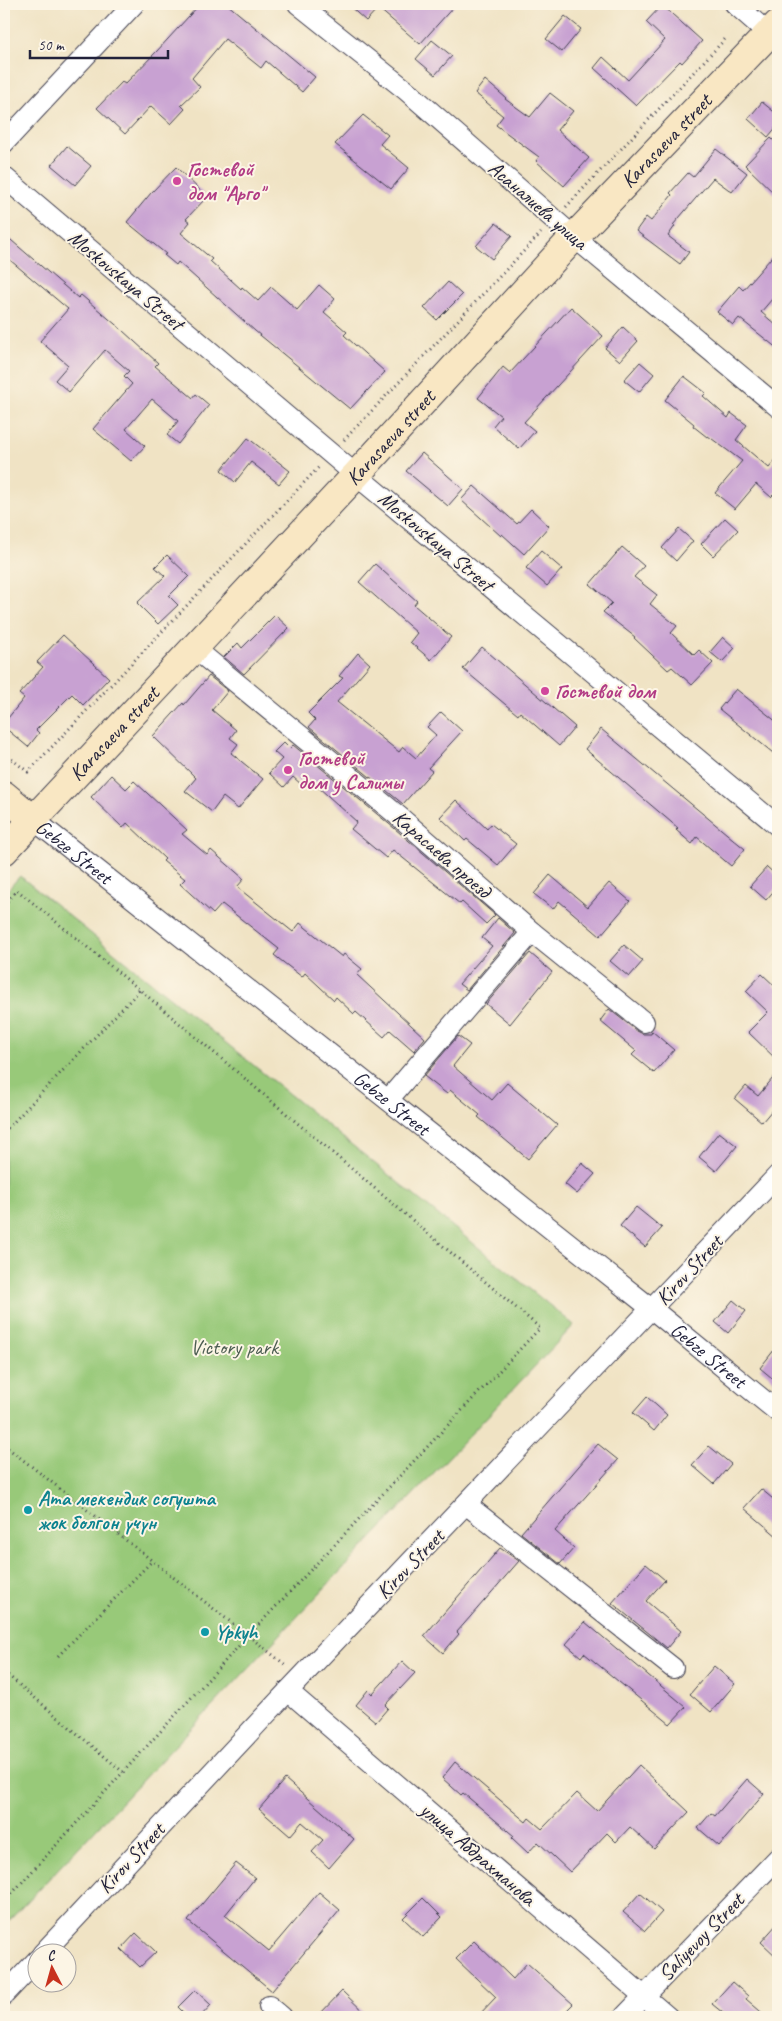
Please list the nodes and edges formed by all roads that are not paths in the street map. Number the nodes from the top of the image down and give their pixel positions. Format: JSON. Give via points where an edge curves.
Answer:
{"nodes":[{"id":1,"x":134,"y":4,"type":"edge"},
{"id":2,"x":298,"y":4,"type":"edge"},
{"id":3,"x":735,"y":4,"type":"edge"},
{"id":4,"x":775,"y":33,"type":"edge"},
{"id":5,"x":4,"y":143,"type":"edge"},
{"id":6,"x":4,"y":177,"type":"edge"},
{"id":7,"x":574,"y":237,"type":"junction"},
{"id":8,"x":778,"y":407,"type":"edge"},
{"id":9,"x":356,"y":475,"type":"junction"},
{"id":10,"x":194,"y":648,"type":"junction"},
{"id":11,"x":4,"y":795,"type":"edge"},
{"id":12,"x":34,"y":820,"type":"junction"},
{"id":13,"x":778,"y":826,"type":"edge"},
{"id":14,"x":4,"y":851,"type":"edge"},
{"id":15,"x":532,"y":932,"type":"junction"},
{"id":16,"x":644,"y":1022,"type":"dead end"},
{"id":17,"x":388,"y":1100,"type":"junction"},
{"id":18,"x":778,"y":1175,"type":"edge"},
{"id":19,"x":652,"y":1309,"type":"junction"},
{"id":20,"x":778,"y":1412,"type":"edge"},
{"id":21,"x":467,"y":1505,"type":"junction"},
{"id":22,"x":673,"y":1668,"type":"dead end"},
{"id":23,"x":294,"y":1684,"type":"junction"},
{"id":24,"x":778,"y":1858,"type":"edge"},
{"id":25,"x":51,"y":1944,"type":"edge"},
{"id":26,"x":28,"y":1970,"type":"edge"},
{"id":27,"x":4,"y":1995,"type":"edge"},
{"id":28,"x":643,"y":1996,"type":"junction"},
{"id":29,"x":624,"y":2017,"type":"edge"},
{"id":30,"x":668,"y":2017,"type":"edge"}],
"edges":[{"from":1,"to":5,"type":"street"},
{"from":2,"to":7,"type":"street","name":"Асаналиева улица","via":[[407,91]]},
{"from":3,"to":4,"type":"street"},
{"from":4,"to":7,"type":"main road","name":"Karasaeva street"},
{"from":6,"to":9,"type":"street","name":"Moskovskaya Street"},
{"from":7,"to":8,"type":"street","name":"Асаналиева улица"},
{"from":7,"to":9,"type":"main road","name":"Karasaeva street"},
{"from":9,"to":10,"type":"main road","name":"Karasaeva street"},
{"from":9,"to":13,"type":"street","name":"Moskovskaya Street"},
{"from":10,"to":12,"type":"main road","name":"Karasaeva street"},
{"from":10,"to":15,"type":"street","name":"Карасаева проезд","via":[[402,819]]},
{"from":11,"to":12,"type":"main road","name":"Gebze Street"},
{"from":12,"to":14,"type":"main road","name":"Karasaeva street"},
{"from":12,"to":17,"type":"street","name":"Gebze Street"},
{"from":15,"to":16,"type":"street","name":"Карасаева проезд"},
{"from":15,"to":17,"type":"street"},
{"from":17,"to":19,"type":"street","name":"Gebze Street"},
{"from":18,"to":19,"type":"street","name":"Kirov Street"},
{"from":19,"to":20,"type":"street","name":"Gebze Street"},
{"from":19,"to":21,"type":"street","name":"Kirov Street"},
{"from":21,"to":22,"type":"street"},
{"from":21,"to":23,"type":"street","name":"Kirov Street"},
{"from":23,"to":25,"type":"street","name":"Kirov Street"},
{"from":23,"to":28,"type":"street","name":"улица Абдрахманова"},
{"from":24,"to":28,"type":"street","name":"Saliyevoy Street"},
{"from":26,"to":27,"type":"street"},
{"from":28,"to":29,"type":"street","name":"Saliyevoy Street"},
{"from":28,"to":30,"type":"street","name":"улица Абдрахманова"}]}
